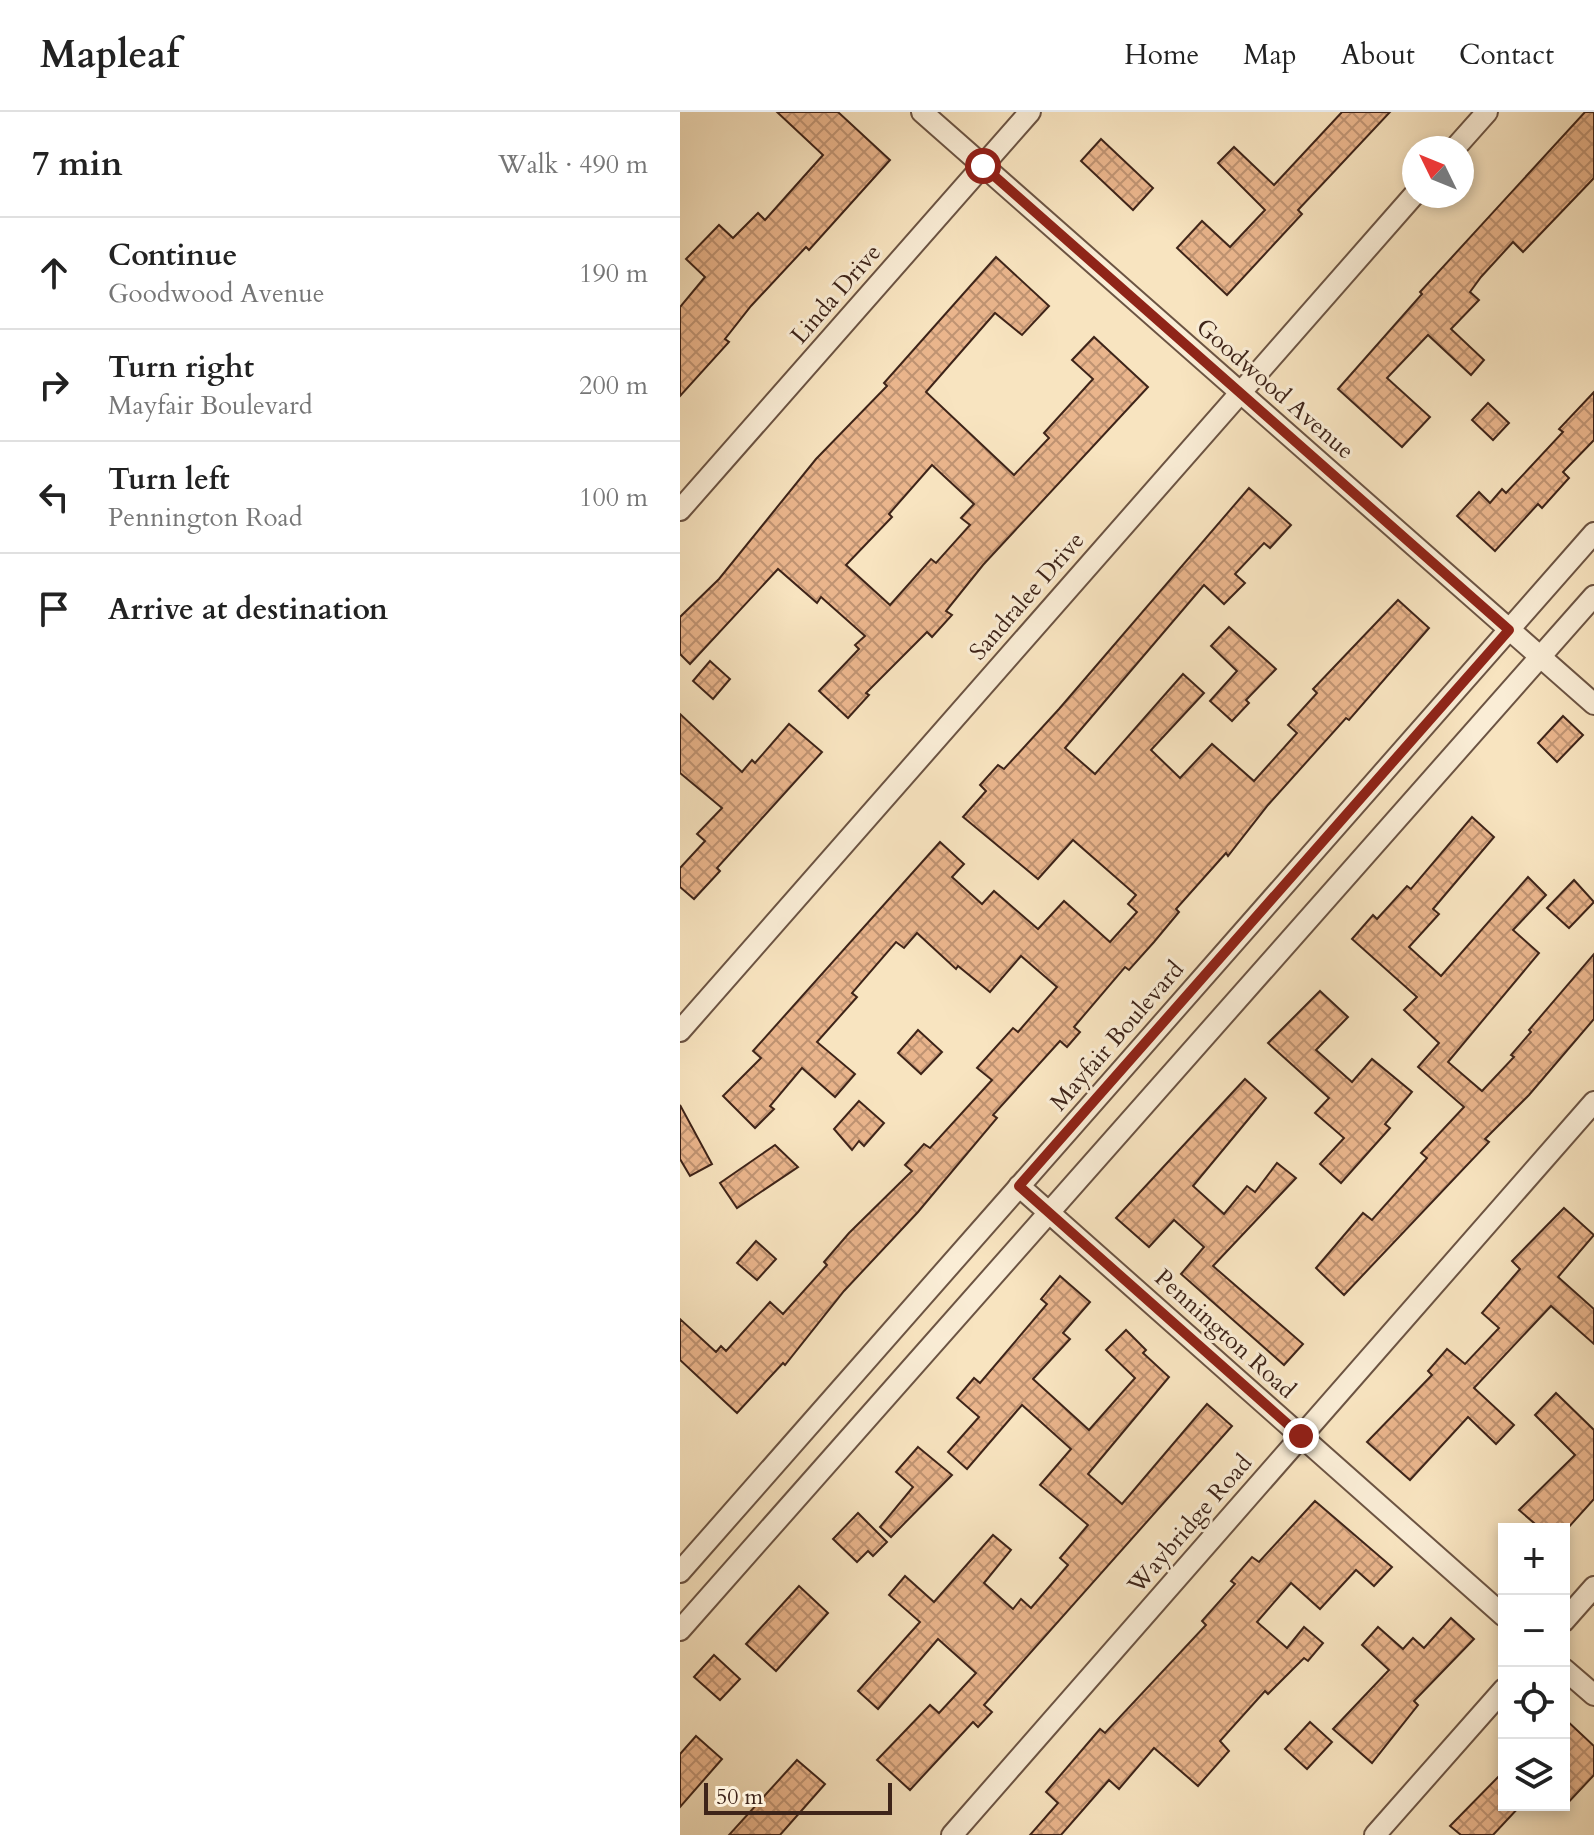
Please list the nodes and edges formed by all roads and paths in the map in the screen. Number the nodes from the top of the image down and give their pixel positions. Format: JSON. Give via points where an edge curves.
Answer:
{"nodes":[{"id":1,"x":922,"y":112,"type":"edge"},
{"id":2,"x":1030,"y":112,"type":"edge"},
{"id":3,"x":1487,"y":112,"type":"edge"},
{"id":4,"x":1466,"y":136,"type":"edge"},
{"id":5,"x":983,"y":166,"type":"junction"},
{"id":6,"x":1403,"y":208,"type":"edge"},
{"id":7,"x":1240,"y":392,"type":"junction"},
{"id":8,"x":680,"y":510,"type":"edge"},
{"id":9,"x":1594,"y":533,"type":"edge"},
{"id":10,"x":1594,"y":596,"type":"edge"},
{"id":11,"x":1509,"y":630,"type":"junction"},
{"id":12,"x":1541,"y":657,"type":"junction"},
{"id":13,"x":1594,"y":704,"type":"edge"},
{"id":14,"x":680,"y":1031,"type":"edge"},
{"id":15,"x":1594,"y":1102,"type":"edge"},
{"id":16,"x":1019,"y":1186,"type":"junction"},
{"id":17,"x":1049,"y":1213,"type":"junction"},
{"id":18,"x":1301,"y":1436,"type":"junction"},
{"id":19,"x":680,"y":1572,"type":"edge"},
{"id":20,"x":1594,"y":1587,"type":"edge"},
{"id":21,"x":1498,"y":1611,"type":"edge"},
{"id":22,"x":1570,"y":1614,"type":"edge"},
{"id":23,"x":680,"y":1630,"type":"edge"},
{"id":24,"x":1570,"y":1674,"type":"edge"},
{"id":25,"x":1594,"y":1695,"type":"edge"},
{"id":26,"x":1498,"y":1696,"type":"edge"},
{"id":27,"x":952,"y":1835,"type":"edge"},
{"id":28,"x":1375,"y":1835,"type":"edge"}],
"edges":[{"from":1,"to":5,"type":"street","name":"Goodwood Avenue"},
{"from":2,"to":5,"type":"street","name":"Linda Drive"},
{"from":3,"to":4,"type":"street"},
{"from":5,"to":7,"type":"street","name":"Goodwood Avenue"},
{"from":5,"to":8,"type":"street","name":"Linda Drive"},
{"from":6,"to":7,"type":"street","name":"Sandralee Drive"},
{"from":7,"to":11,"type":"street","name":"Goodwood Avenue"},
{"from":7,"to":14,"type":"street","name":"Sandralee Drive"},
{"from":9,"to":11,"type":"street","name":"Mayfair Boulevard"},
{"from":10,"to":12,"type":"street"},
{"from":11,"to":12,"type":"street","name":"Goodwood Avenue"},
{"from":11,"to":16,"type":"street","name":"Mayfair Boulevard"},
{"from":12,"to":13,"type":"street","name":"Goodwood Avenue"},
{"from":12,"to":17,"type":"street"},
{"from":15,"to":18,"type":"street","name":"Waybridge Road"},
{"from":16,"to":17,"type":"street","name":"Pennington Road"},
{"from":16,"to":19,"type":"street","name":"Mayfair Boulevard"},
{"from":17,"to":18,"type":"street","name":"Pennington Road"},
{"from":17,"to":23,"type":"street"},
{"from":18,"to":21,"type":"street","name":"Pennington Road"},
{"from":18,"to":27,"type":"street","name":"Waybridge Road"},
{"from":20,"to":22,"type":"street"},
{"from":24,"to":25,"type":"street"},
{"from":26,"to":28,"type":"street"}]}
